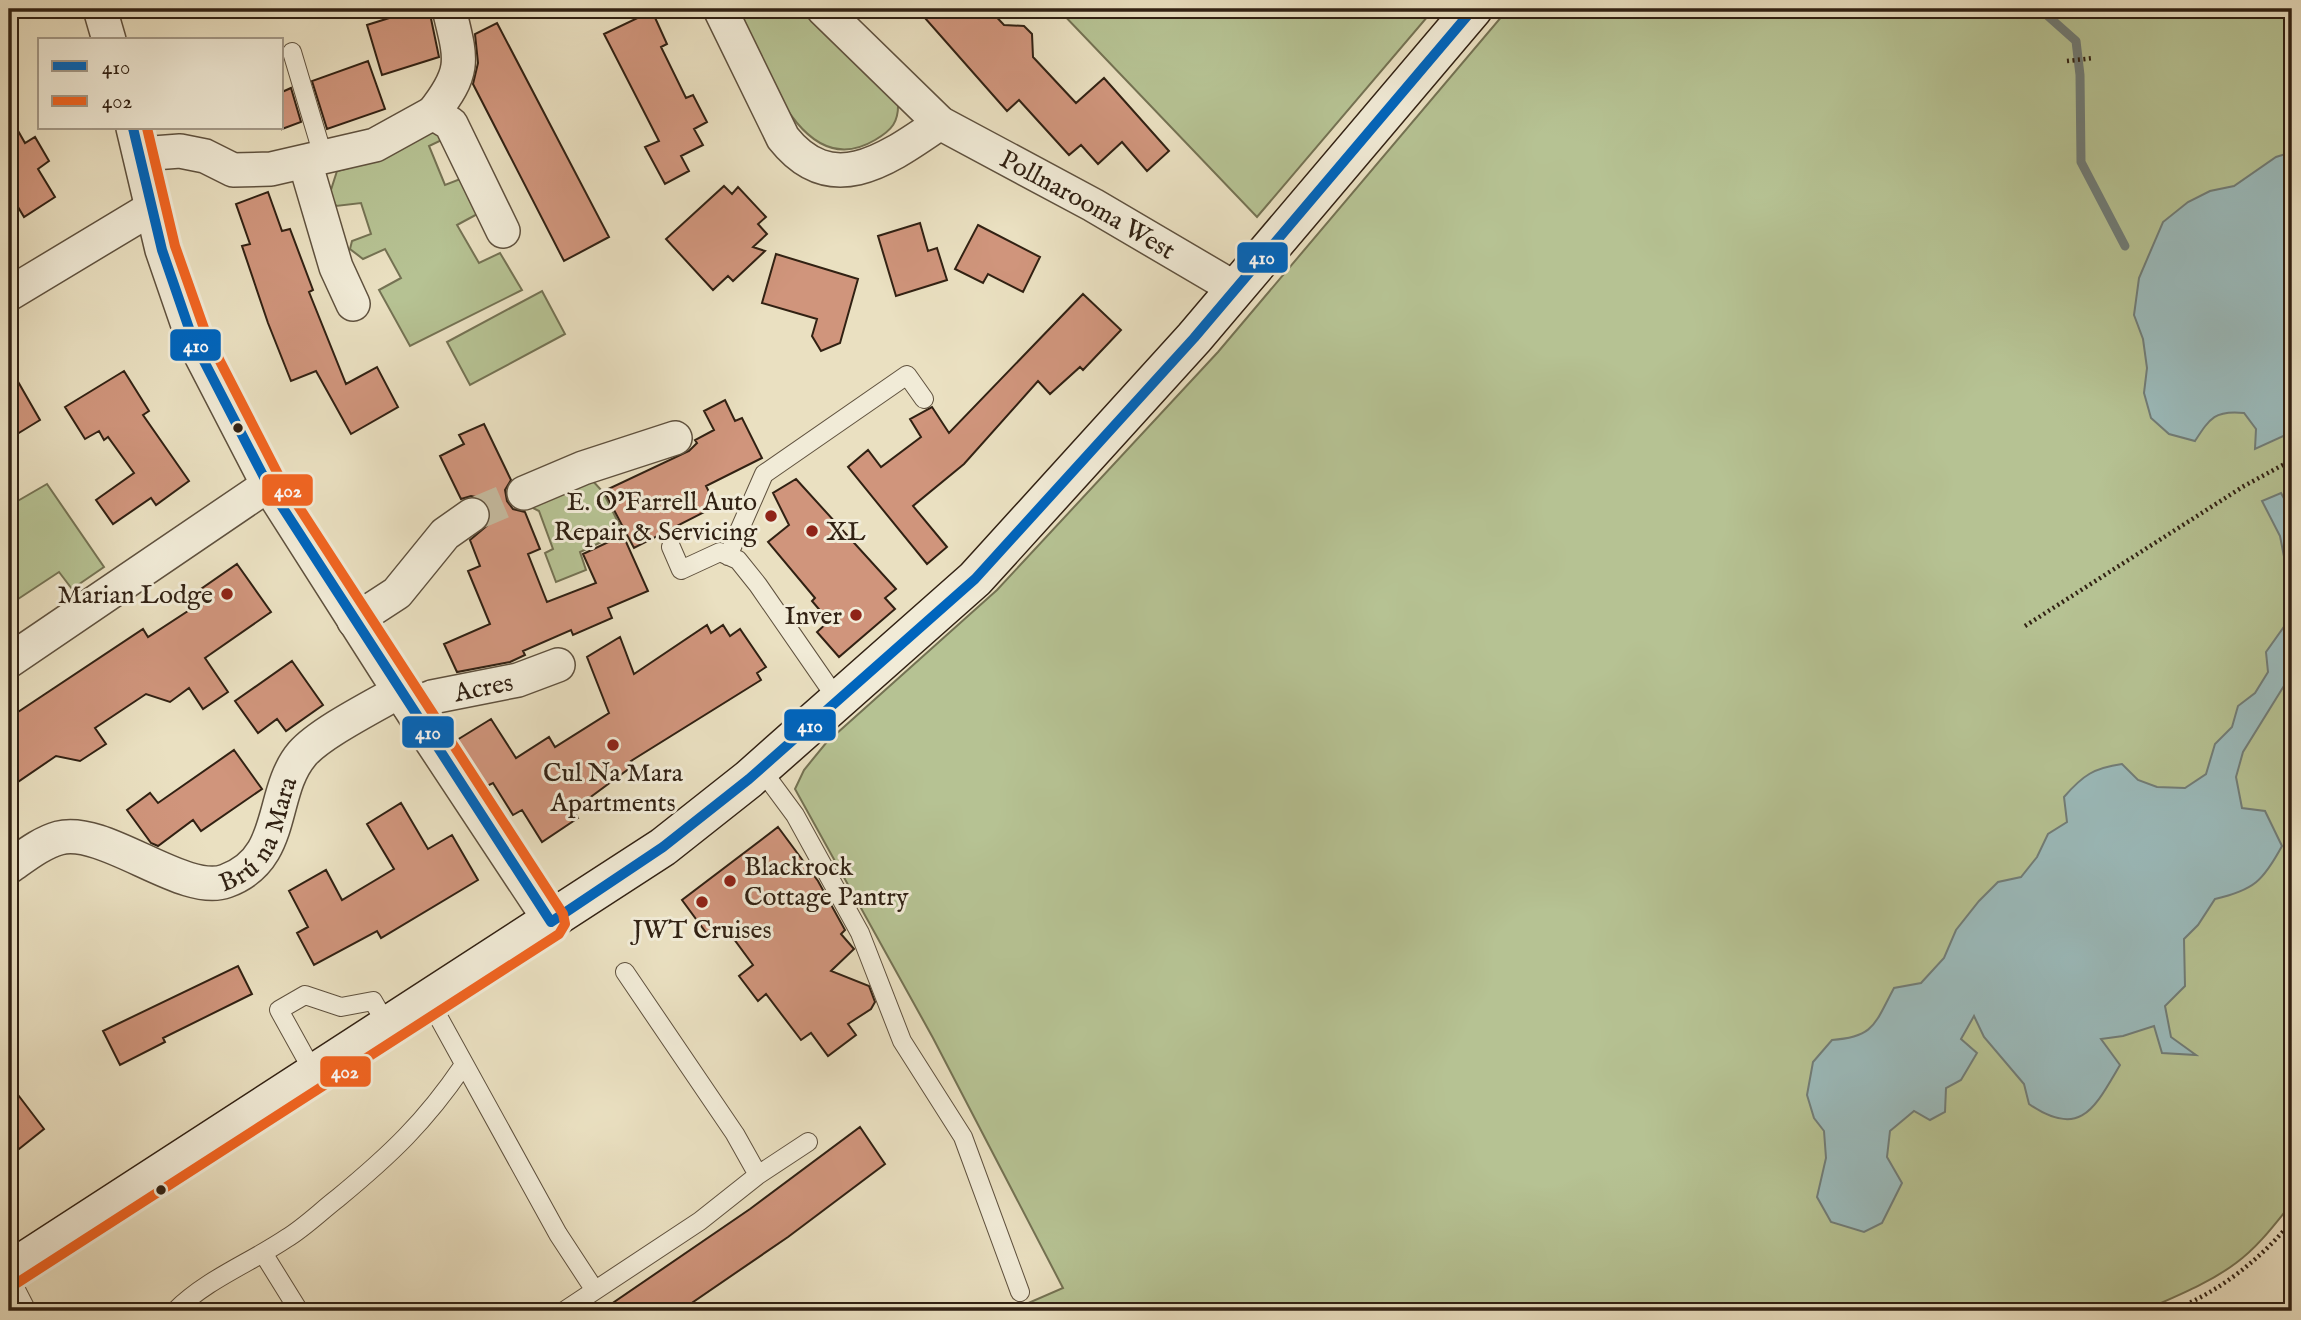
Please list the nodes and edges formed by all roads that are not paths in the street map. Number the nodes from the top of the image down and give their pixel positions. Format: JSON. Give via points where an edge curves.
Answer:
{"nodes":[{"id":1,"x":100,"y":9,"type":"edge"},
{"id":2,"x":449,"y":9,"type":"edge"},
{"id":3,"x":720,"y":9,"type":"edge"},
{"id":4,"x":823,"y":9,"type":"edge"},
{"id":5,"x":1473,"y":9,"type":"edge"},
{"id":6,"x":108,"y":38,"type":"edge"},
{"id":7,"x":292,"y":52,"type":"dead end"},
{"id":8,"x":433,"y":113,"type":"junction"},
{"id":9,"x":940,"y":123,"type":"junction"},
{"id":10,"x":136,"y":141,"type":"edge"},
{"id":11,"x":315,"y":160,"type":"junction"},
{"id":12,"x":152,"y":208,"type":"junction"},
{"id":13,"x":503,"y":231,"type":"dead end"},
{"id":14,"x":1236,"y":289,"type":"junction"},
{"id":15,"x":9,"y":294,"type":"edge"},
{"id":16,"x":353,"y":304,"type":"dead end"},
{"id":17,"x":924,"y":399,"type":"dead end"},
{"id":18,"x":675,"y":438,"type":"dead end"},
{"id":19,"x":268,"y":485,"type":"junction"},
{"id":20,"x":524,"y":493,"type":"tunnel mouth"},
{"id":21,"x":472,"y":515,"type":"tunnel mouth"},
{"id":22,"x":671,"y":547,"type":"dead end"},
{"id":23,"x":728,"y":556,"type":"junction"},
{"id":24,"x":355,"y":621,"type":"junction"},
{"id":25,"x":9,"y":661,"type":"edge"},
{"id":26,"x":558,"y":665,"type":"dead end"},
{"id":27,"x":405,"y":699,"type":"junction"},
{"id":28,"x":839,"y":702,"type":"junction"},
{"id":29,"x":761,"y":769,"type":"junction"},
{"id":30,"x":9,"y":867,"type":"edge"},
{"id":31,"x":551,"y":922,"type":"junction"},
{"id":32,"x":625,"y":972,"type":"dead end"},
{"id":33,"x":429,"y":1000,"type":"junction"},
{"id":34,"x":388,"y":1027,"type":"junction"},
{"id":35,"x":463,"y":1066,"type":"junction"},
{"id":36,"x":315,"y":1075,"type":"junction"},
{"id":37,"x":808,"y":1142,"type":"dead end"},
{"id":38,"x":758,"y":1175,"type":"junction"},
{"id":39,"x":263,"y":1253,"type":"junction"},
{"id":40,"x":9,"y":1273,"type":"edge"},
{"id":41,"x":594,"y":1289,"type":"junction"},
{"id":42,"x":1020,"y":1292,"type":"dead end"},
{"id":43,"x":27,"y":1311,"type":"edge"},
{"id":44,"x":175,"y":1311,"type":"edge"},
{"id":45,"x":299,"y":1311,"type":"edge"},
{"id":46,"x":564,"y":1311,"type":"edge"}],
"edges":[{"from":1,"to":6,"type":"street"},
{"from":2,"to":8,"type":"street","via":[[461,61],[450,91]]},
{"from":3,"to":9,"type":"street","via":[[783,138],[791,148],[828,170],[855,170],[891,156]]},
{"from":4,"to":9,"type":"street","name":"Pollnarooma West"},
{"from":5,"to":14,"type":"main road"},
{"from":7,"to":11,"type":"lane"},
{"from":8,"to":11,"type":"street","via":[[375,145]]},
{"from":8,"to":13,"type":"street","via":[[451,124]]},
{"from":9,"to":14,"type":"street","name":"Pollnarooma West"},
{"from":10,"to":11,"type":"street","via":[[205,156],[233,170],[271,169]]},
{"from":10,"to":12,"type":"street"},
{"from":11,"to":16,"type":"street","via":[[336,267]]},
{"from":12,"to":15,"type":"street"},
{"from":12,"to":19,"type":"street","via":[[194,340]]},
{"from":14,"to":28,"type":"main road","via":[[975,579]]},
{"from":17,"to":23,"type":"lane","via":[[907,375],[764,474]]},
{"from":18,"to":20,"type":"street"},
{"from":19,"to":24,"type":"street"},
{"from":19,"to":25,"type":"street"},
{"from":21,"to":24,"type":"street","via":[[445,534],[397,593]]},
{"from":22,"to":23,"type":"lane","via":[[681,570],[720,552]]},
{"from":23,"to":28,"type":"lane","via":[[758,585]]},
{"from":24,"to":27,"type":"street"},
{"from":26,"to":27,"type":"street","name":"Acres","via":[[518,680]]},
{"from":27,"to":30,"type":"street","name":"Brú na Mara","via":[[307,749],[289,776],[266,848],[247,869],[224,883],[200,881],[113,848],[68,837],[38,848]]},
{"from":27,"to":31,"type":"street"},
{"from":28,"to":29,"type":"main road"},
{"from":29,"to":31,"type":"main road","via":[[663,847]]},
{"from":29,"to":42,"type":"lane","via":[[802,827],[860,933],[902,1041],[963,1137]]},
{"from":31,"to":33,"type":"main road"},
{"from":32,"to":38,"type":"lane"},
{"from":33,"to":34,"type":"main road"},
{"from":33,"to":35,"type":"lane"},
{"from":34,"to":36,"type":"main road"},
{"from":34,"to":36,"type":"lane","via":[[373,1002],[341,1007],[306,995],[279,1010]]},
{"from":35,"to":39,"type":"lane","via":[[395,1151]]},
{"from":35,"to":41,"type":"lane"},
{"from":36,"to":40,"type":"main road"},
{"from":37,"to":38,"type":"lane"},
{"from":38,"to":41,"type":"lane","via":[[700,1221]]},
{"from":39,"to":44,"type":"lane","via":[[221,1276]]},
{"from":39,"to":45,"type":"lane"},
{"from":40,"to":43,"type":"lane"},
{"from":41,"to":46,"type":"lane"}]}
